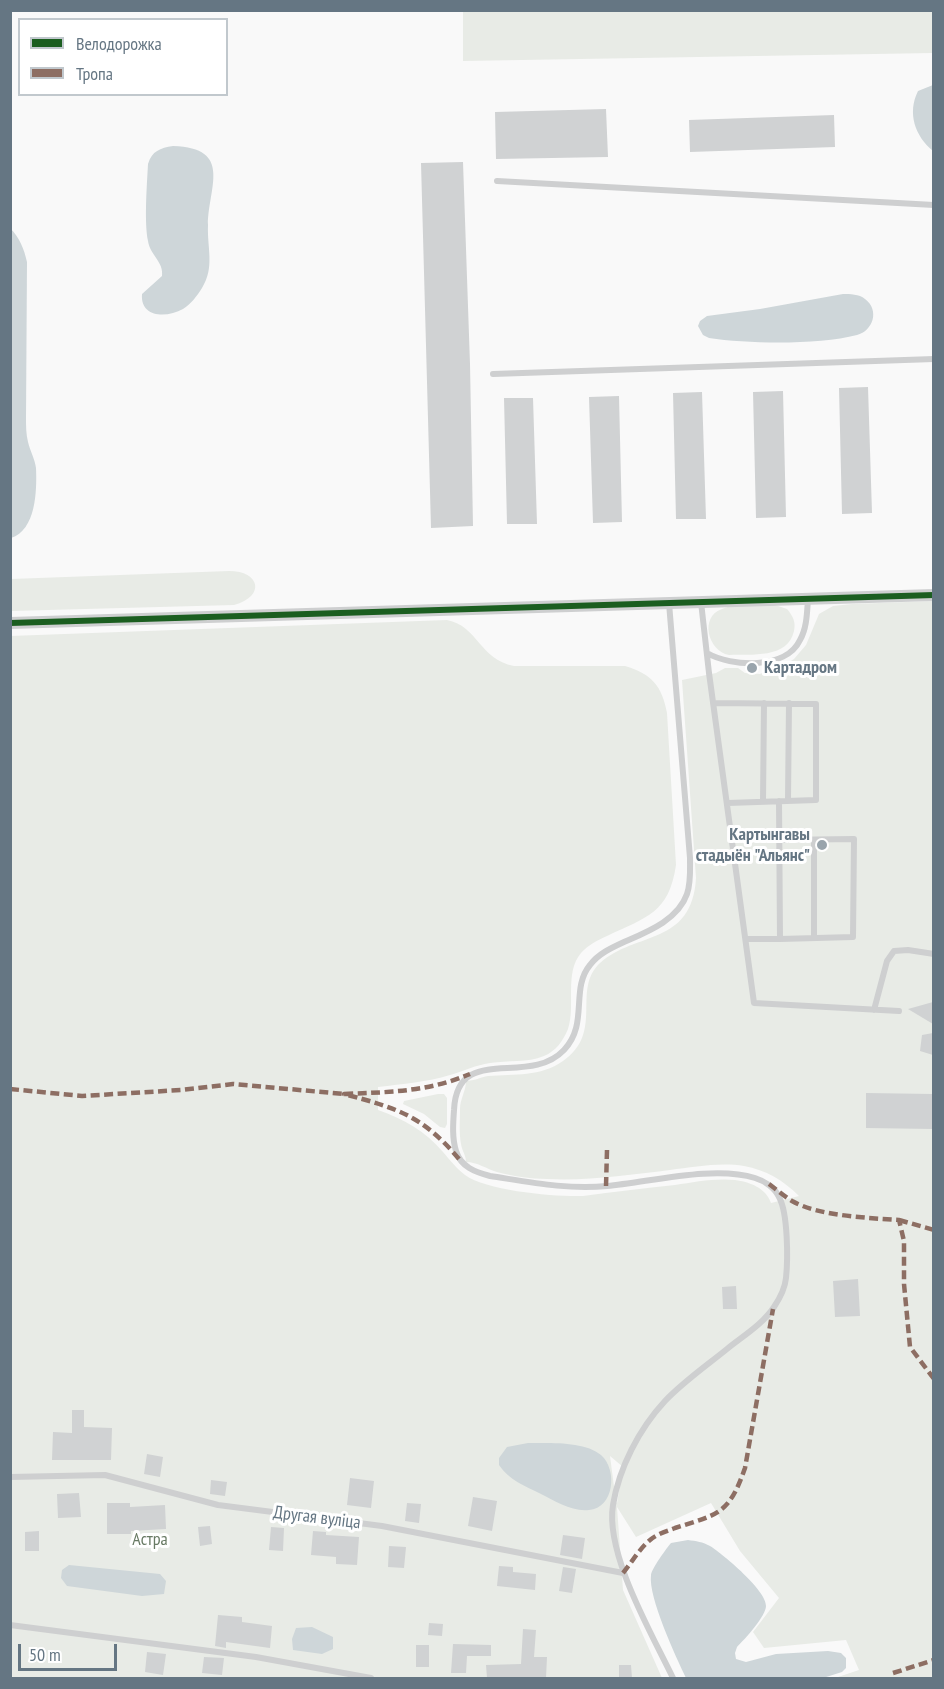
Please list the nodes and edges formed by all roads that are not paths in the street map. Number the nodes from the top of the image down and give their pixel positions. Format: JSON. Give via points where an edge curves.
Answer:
{"nodes":[{"id":1,"x":497,"y":181,"type":"dead end"},
{"id":2,"x":933,"y":205,"type":"edge"},
{"id":3,"x":933,"y":360,"type":"edge"},
{"id":4,"x":493,"y":374,"type":"dead end"},
{"id":5,"x":933,"y":595,"type":"edge"},
{"id":6,"x":808,"y":599,"type":"junction"},
{"id":7,"x":701,"y":601,"type":"junction"},
{"id":8,"x":669,"y":602,"type":"junction"},
{"id":9,"x":10,"y":623,"type":"edge"},
{"id":10,"x":706,"y":652,"type":"junction"},
{"id":11,"x":713,"y":703,"type":"junction"},
{"id":12,"x":764,"y":703,"type":"junction"},
{"id":13,"x":789,"y":703,"type":"junction"},
{"id":14,"x":788,"y":800,"type":"junction"},
{"id":15,"x":763,"y":801,"type":"junction"},
{"id":16,"x":779,"y":801,"type":"junction"},
{"id":17,"x":728,"y":803,"type":"junction"},
{"id":18,"x":778,"y":840,"type":"junction"},
{"id":19,"x":814,"y":840,"type":"junction"},
{"id":20,"x":814,"y":938,"type":"junction"},
{"id":21,"x":747,"y":939,"type":"junction"},
{"id":22,"x":780,"y":939,"type":"junction"},
{"id":23,"x":933,"y":954,"type":"edge"},
{"id":24,"x":874,"y":1010,"type":"junction"},
{"id":25,"x":898,"y":1011,"type":"dead end"},
{"id":26,"x":10,"y":1477,"type":"edge"},
{"id":27,"x":623,"y":1573,"type":"junction"},
{"id":28,"x":10,"y":1625,"type":"edge"},
{"id":29,"x":371,"y":1678,"type":"edge"},
{"id":30,"x":673,"y":1678,"type":"edge"}],
"edges":[{"from":1,"to":2,"type":"lane"},
{"from":3,"to":4,"type":"lane"},
{"from":5,"to":6,"type":"street"},
{"from":6,"to":7,"type":"street"},
{"from":6,"to":10,"type":"lane","via":[[800,642],[786,656],[739,662]]},
{"from":7,"to":8,"type":"street"},
{"from":7,"to":10,"type":"lane"},
{"from":8,"to":9,"type":"street"},
{"from":8,"to":27,"type":"lane","via":[[690,858],[687,895],[664,922],[611,948],[589,965],[581,987],[577,1030],[563,1052],[536,1066],[470,1074],[458,1088],[454,1101],[456,1151],[459,1159],[476,1173],[576,1187],[694,1175],[741,1175],[769,1184],[779,1197],[786,1238],[786,1277],[780,1297],[759,1324],[665,1401],[623,1467],[612,1509]]},
{"from":10,"to":11,"type":"lane"},
{"from":11,"to":12,"type":"lane"},
{"from":11,"to":17,"type":"lane"},
{"from":12,"to":13,"type":"lane"},
{"from":12,"to":15,"type":"lane"},
{"from":13,"to":14,"type":"lane"},
{"from":13,"to":14,"type":"lane","via":[[816,704],[816,800]]},
{"from":14,"to":16,"type":"lane"},
{"from":15,"to":16,"type":"lane"},
{"from":15,"to":17,"type":"lane"},
{"from":16,"to":18,"type":"lane"},
{"from":17,"to":21,"type":"lane"},
{"from":18,"to":19,"type":"lane"},
{"from":18,"to":22,"type":"lane"},
{"from":19,"to":20,"type":"lane"},
{"from":19,"to":20,"type":"lane","via":[[854,839],[853,937]]},
{"from":20,"to":22,"type":"lane"},
{"from":21,"to":22,"type":"lane"},
{"from":21,"to":24,"type":"lane","via":[[754,1003]]},
{"from":23,"to":24,"type":"lane","via":[[894,951],[887,962]]},
{"from":24,"to":25,"type":"lane"},
{"from":26,"to":27,"type":"lane","name":"Другая вуліца","via":[[105,1475],[218,1505],[382,1526]]},
{"from":27,"to":30,"type":"lane"},
{"from":28,"to":29,"type":"lane","via":[[256,1658]]}]}
